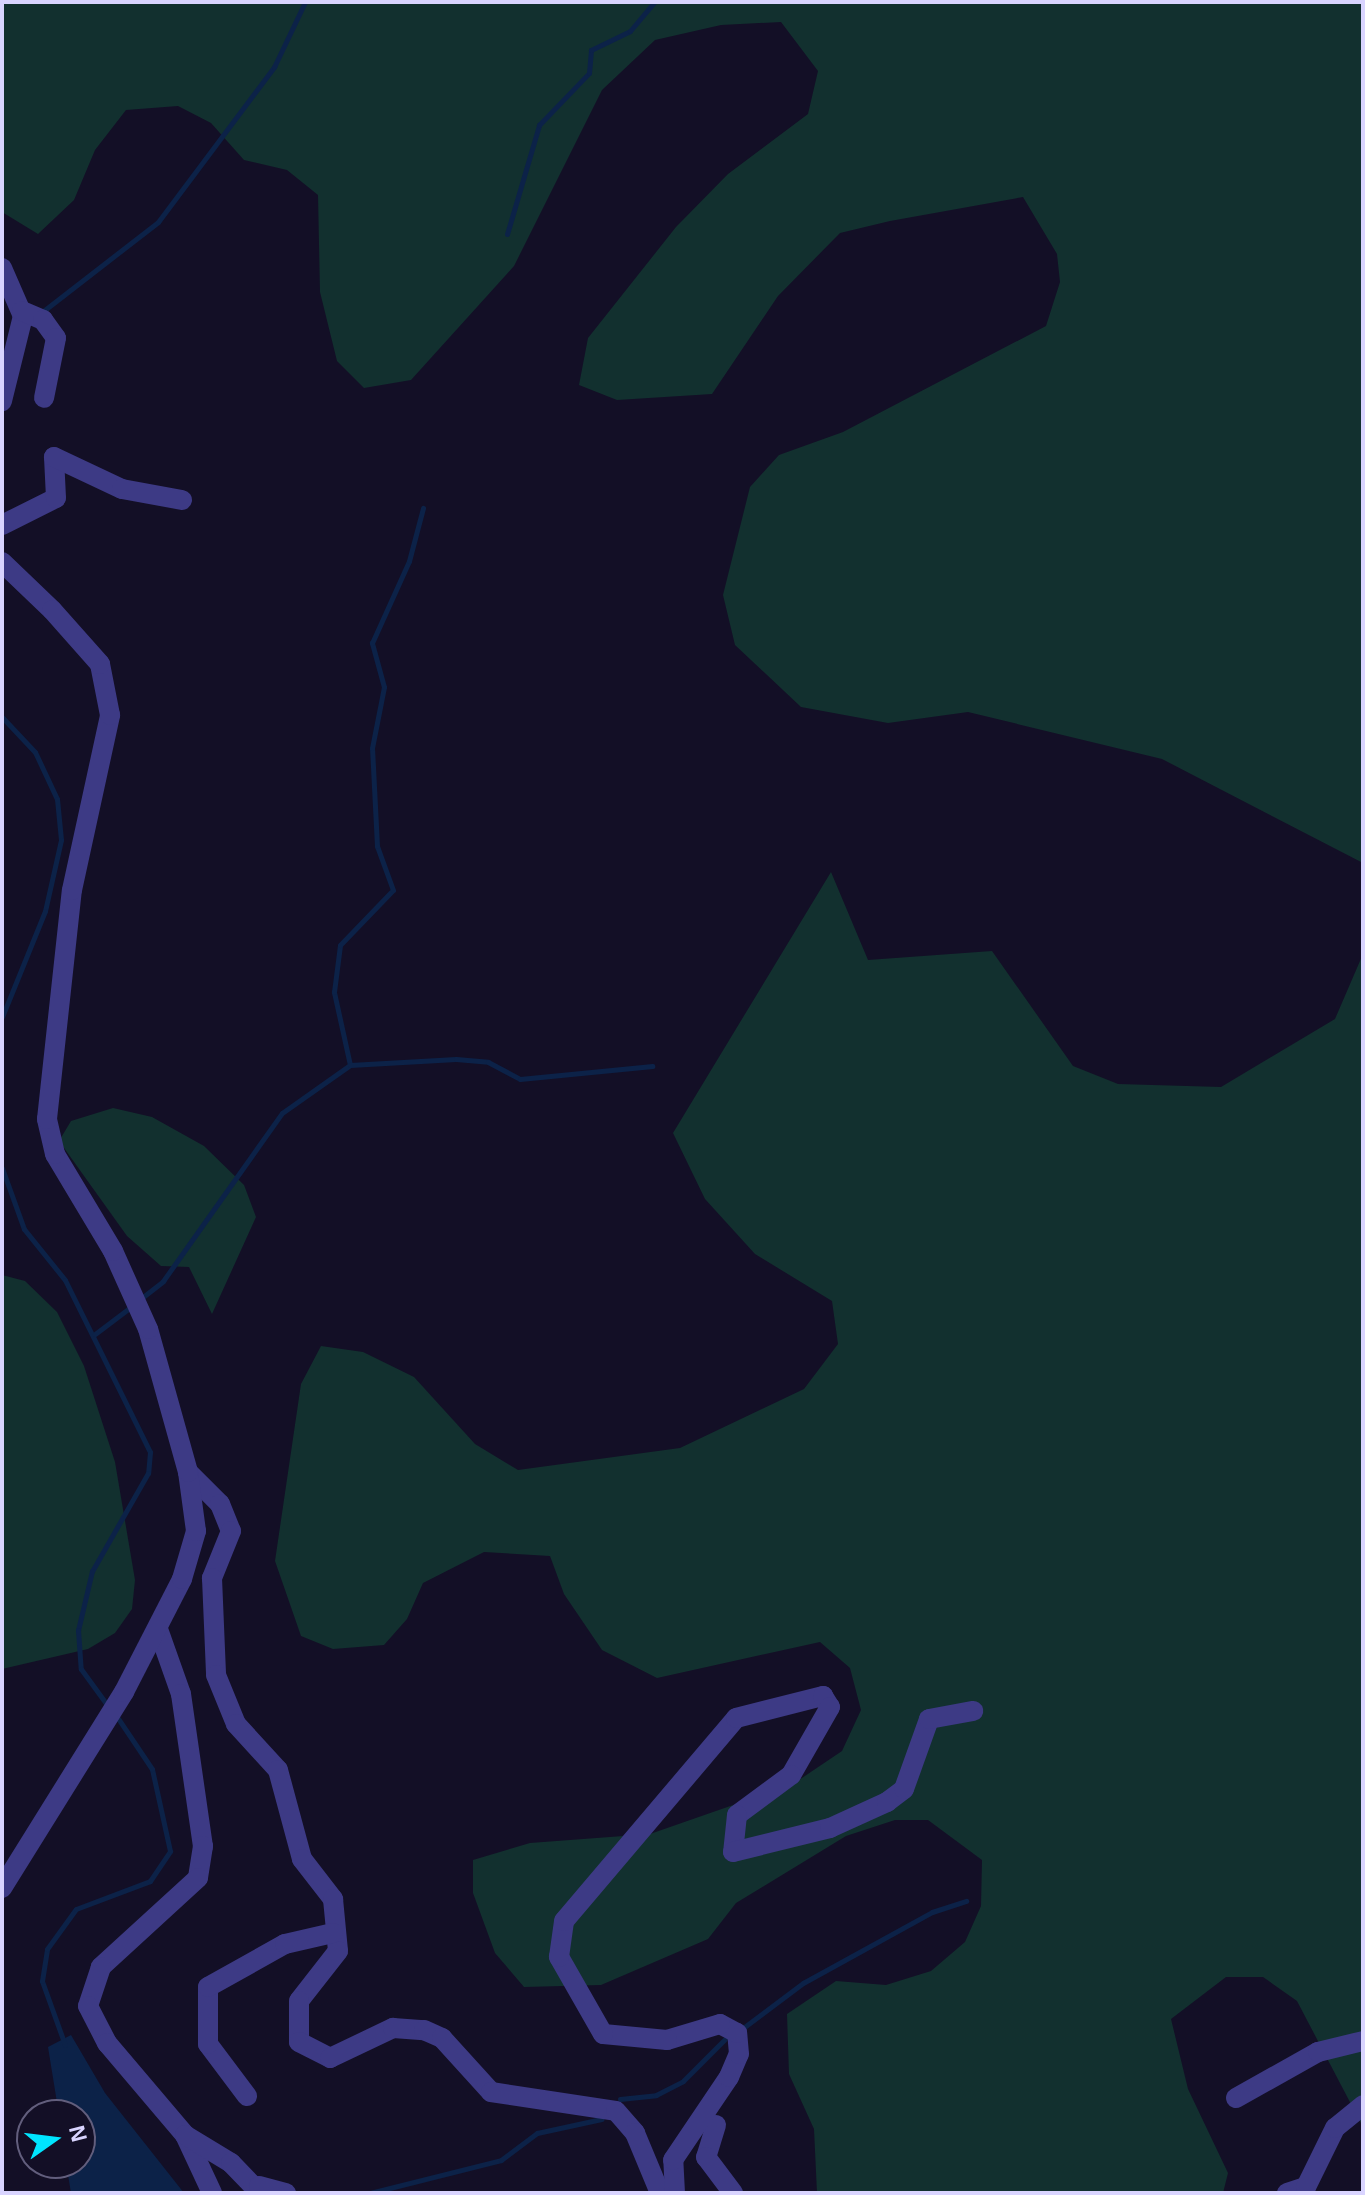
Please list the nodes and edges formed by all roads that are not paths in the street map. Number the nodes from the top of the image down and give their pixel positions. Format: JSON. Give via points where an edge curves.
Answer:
{"nodes":[{"id":1,"x":2,"y":268,"type":"edge"},
{"id":2,"x":30,"y":315,"type":"junction"},
{"id":3,"x":44,"y":398,"type":"dead end"},
{"id":4,"x":2,"y":401,"type":"edge"},
{"id":5,"x":182,"y":500,"type":"dead end"},
{"id":6,"x":2,"y":525,"type":"edge"},
{"id":7,"x":2,"y":562,"type":"edge"},
{"id":8,"x":188,"y":1472,"type":"junction"},
{"id":9,"x":158,"y":1629,"type":"junction"},
{"id":10,"x":973,"y":1711,"type":"dead end"},
{"id":11,"x":2,"y":1888,"type":"edge"},
{"id":12,"x":333,"y":1933,"type":"junction"},
{"id":13,"x":1363,"y":2041,"type":"edge"},
{"id":14,"x":247,"y":2096,"type":"dead end"},
{"id":15,"x":1236,"y":2098,"type":"dead end"},
{"id":16,"x":1363,"y":2105,"type":"edge"},
{"id":17,"x":716,"y":2125,"type":"dead end"},
{"id":18,"x":185,"y":2135,"type":"junction"},
{"id":19,"x":259,"y":2190,"type":"edge"},
{"id":20,"x":212,"y":2193,"type":"edge"},
{"id":21,"x":286,"y":2193,"type":"edge"},
{"id":22,"x":660,"y":2193,"type":"edge"},
{"id":23,"x":675,"y":2193,"type":"edge"},
{"id":24,"x":733,"y":2193,"type":"edge"},
{"id":25,"x":1287,"y":2193,"type":"edge"}],
"edges":[{"from":1,"to":2,"type":"street"},
{"from":2,"to":3,"type":"street","via":[[58,351]]},
{"from":2,"to":4,"type":"street"},
{"from":5,"to":6,"type":"street","via":[[122,489],[54,457],[56,498]]},
{"from":7,"to":8,"type":"street","via":[[100,664],[110,715],[72,890],[47,1119],[55,1154],[125,1277],[142,1318]]},
{"from":8,"to":9,"type":"street","via":[[196,1531]]},
{"from":8,"to":12,"type":"street","via":[[220,1504],[231,1531],[212,1578],[216,1675],[236,1724],[278,1770],[302,1859],[333,1899]]},
{"from":9,"to":11,"type":"street","via":[[101,1735]]},
{"from":9,"to":18,"type":"street","via":[[181,1694],[203,1846],[198,1878],[101,1967],[88,2006],[107,2043]]},
{"from":10,"to":23,"type":"street","via":[[929,1719],[904,1789],[887,1802],[830,1828],[733,1852],[737,1815],[791,1775],[830,1707],[823,1696],[736,1718],[564,1921],[559,1957],[603,2034],[667,2040],[720,2024],[737,2033],[739,2054],[729,2077],[673,2160]]},
{"from":12,"to":14,"type":"street","via":[[285,1944],[208,1987],[208,2044]]},
{"from":12,"to":22,"type":"street","via":[[338,1951],[323,1962],[295,2017],[307,2051],[330,2058],[393,2028],[424,2030],[442,2038],[491,2092],[616,2111],[635,2133]]},
{"from":13,"to":15,"type":"street","via":[[1318,2052]]},
{"from":16,"to":25,"type":"street","via":[[1335,2128],[1306,2187]]},
{"from":17,"to":24,"type":"street","via":[[706,2157]]},
{"from":18,"to":19,"type":"street"},
{"from":18,"to":20,"type":"street"},
{"from":19,"to":21,"type":"street"}]}
